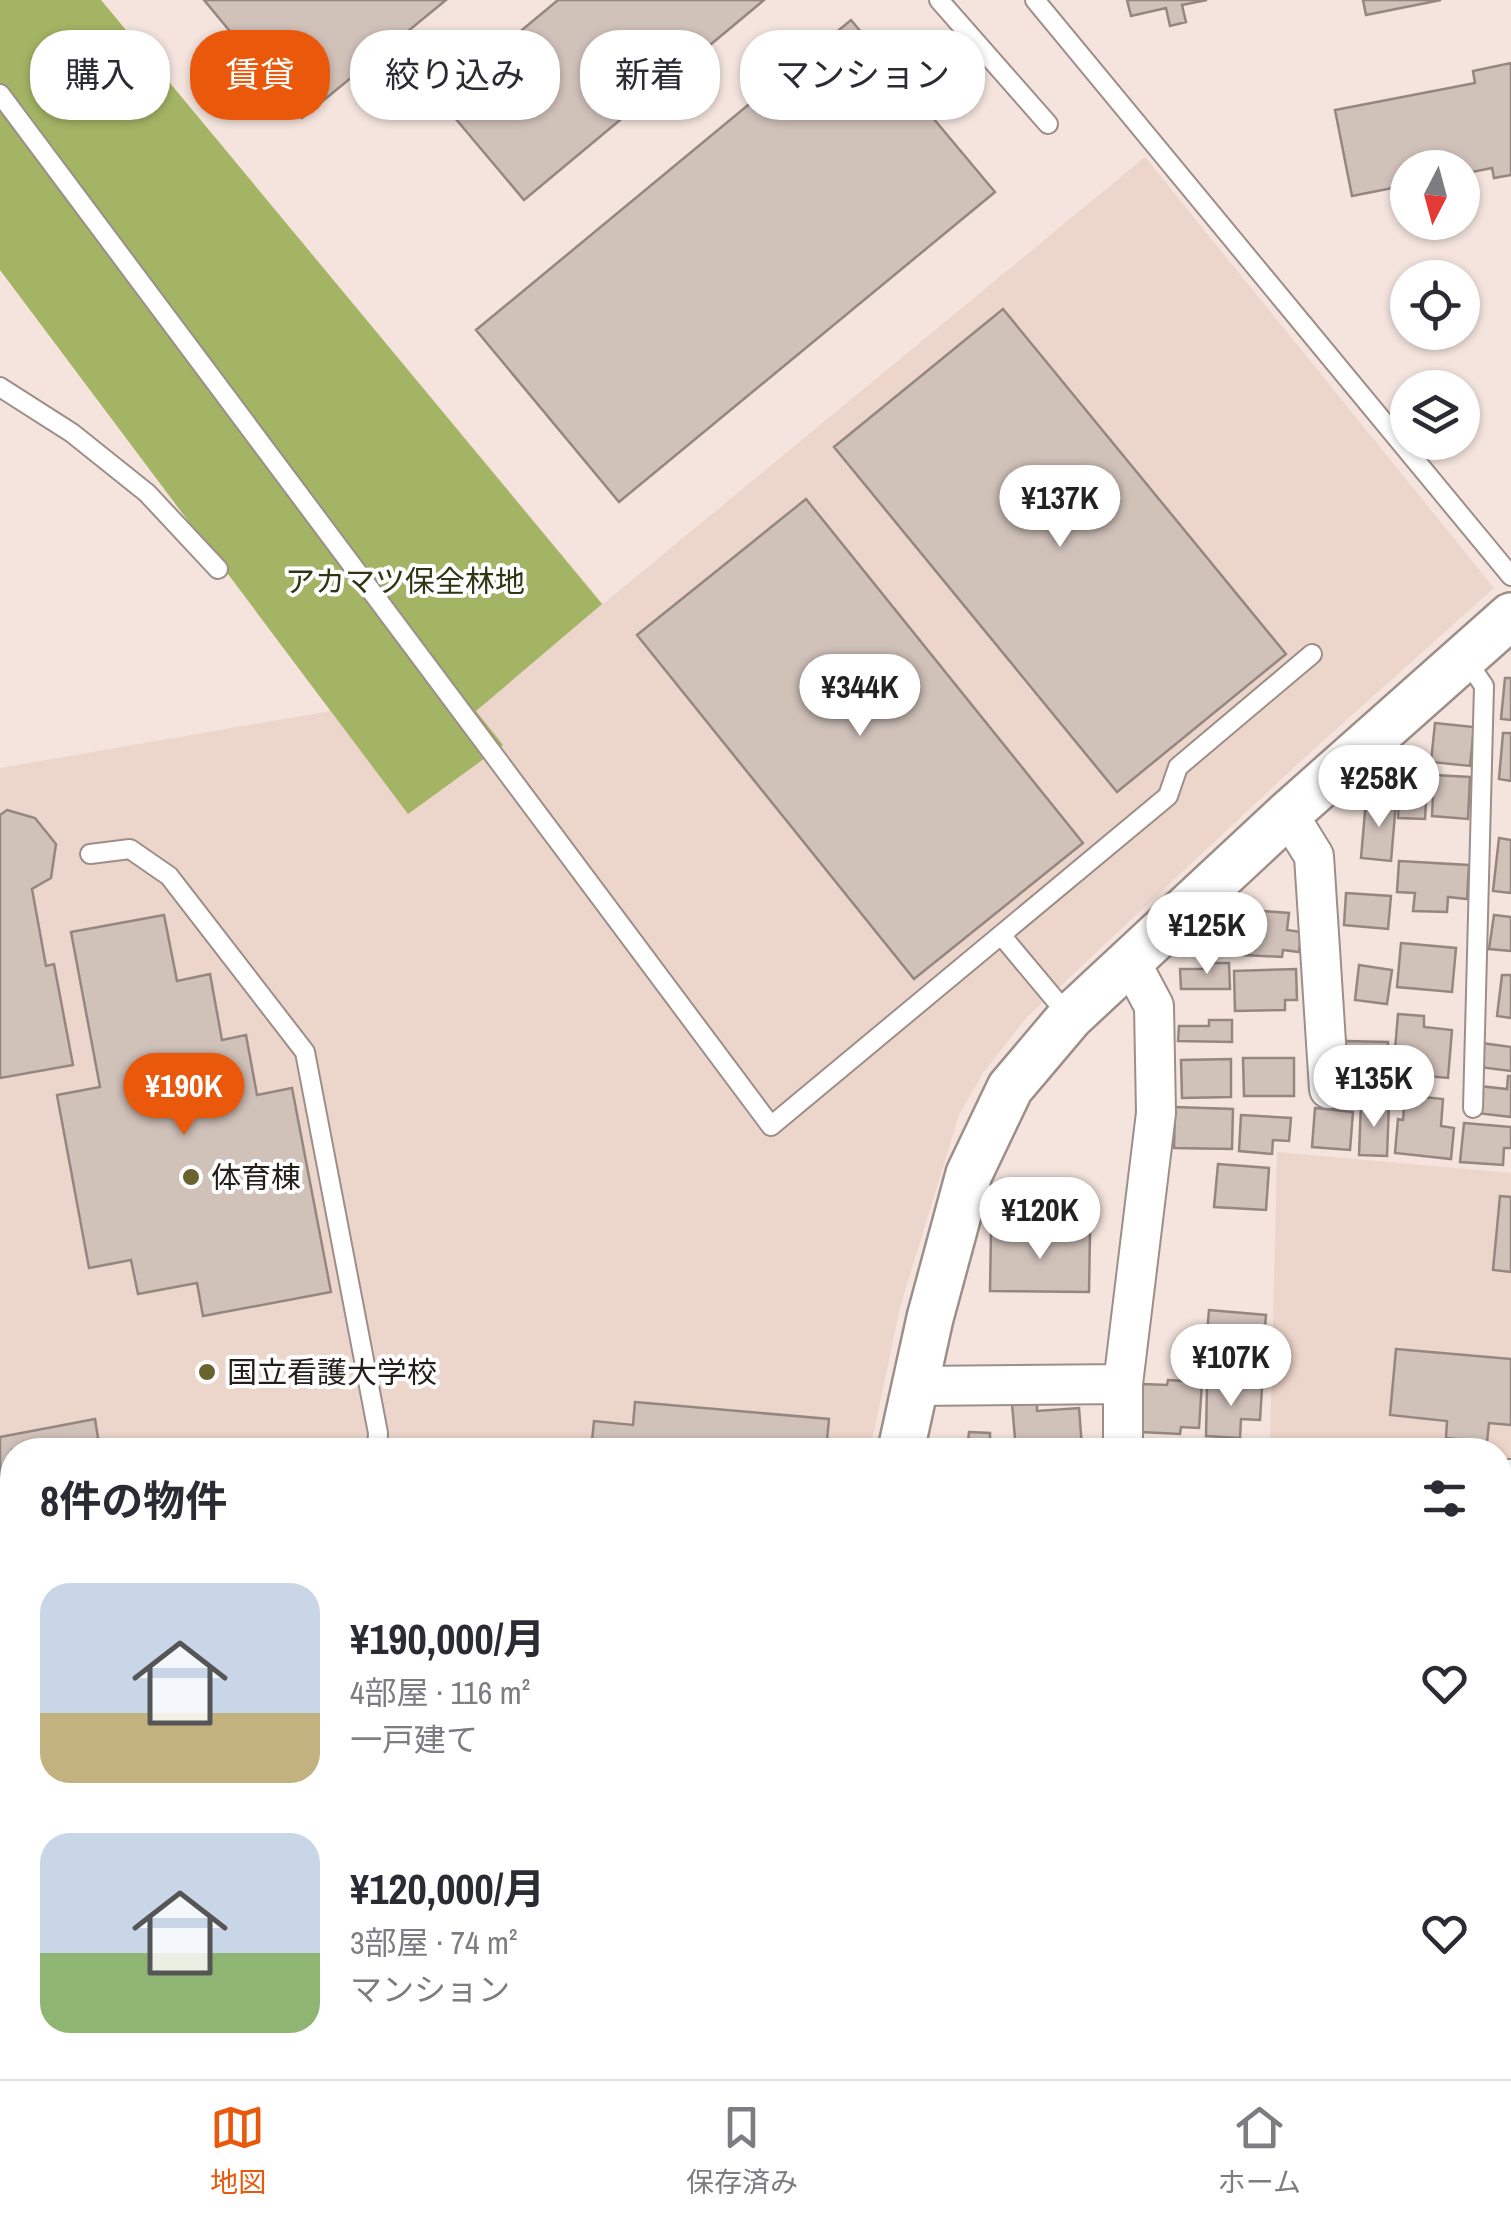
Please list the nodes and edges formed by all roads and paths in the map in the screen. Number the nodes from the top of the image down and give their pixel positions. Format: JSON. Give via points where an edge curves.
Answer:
{"nodes":[{"id":1,"x":939,"y":0,"type":"edge"},
{"id":2,"x":1035,"y":0,"type":"edge"},
{"id":3,"x":0,"y":94,"type":"edge"},
{"id":4,"x":1048,"y":124,"type":"dead end"},
{"id":5,"x":0,"y":387,"type":"edge"},
{"id":6,"x":218,"y":569,"type":"dead end"},
{"id":7,"x":1511,"y":576,"type":"edge"},
{"id":8,"x":1511,"y":616,"type":"edge"},
{"id":9,"x":1312,"y":654,"type":"dead end"},
{"id":10,"x":1464,"y":657,"type":"junction"},
{"id":11,"x":1288,"y":814,"type":"junction"},
{"id":12,"x":90,"y":854,"type":"dead end"},
{"id":13,"x":1001,"y":935,"type":"junction"},
{"id":14,"x":1130,"y":961,"type":"junction"},
{"id":15,"x":1070,"y":1017,"type":"junction"},
{"id":16,"x":1329,"y":1090,"type":"dead end"},
{"id":17,"x":1473,"y":1108,"type":"dead end"},
{"id":18,"x":1123,"y":1384,"type":"junction"},
{"id":19,"x":916,"y":1386,"type":"junction"},
{"id":20,"x":378,"y":1438,"type":"edge"},
{"id":21,"x":904,"y":1438,"type":"edge"},
{"id":22,"x":1123,"y":1438,"type":"edge"}],
"edges":[{"from":1,"to":4,"type":"lane"},
{"from":2,"to":7,"type":"lane"},
{"from":3,"to":13,"type":"lane","via":[[772,1126]]},
{"from":5,"to":6,"type":"lane","via":[[147,493]]},
{"from":8,"to":10,"type":"street"},
{"from":9,"to":13,"type":"lane","via":[[1178,767],[1168,796]]},
{"from":10,"to":11,"type":"street"},
{"from":10,"to":17,"type":"lane","via":[[1484,686]]},
{"from":11,"to":14,"type":"street"},
{"from":11,"to":16,"type":"street","via":[[1314,856]]},
{"from":12,"to":20,"type":"lane","via":[[130,850],[169,876],[305,1052]]},
{"from":13,"to":15,"type":"lane"},
{"from":14,"to":15,"type":"street"},
{"from":14,"to":18,"type":"street","via":[[1154,1006],[1156,1112]]},
{"from":15,"to":19,"type":"street","via":[[1010,1088],[969,1174]]},
{"from":18,"to":19,"type":"street"},
{"from":18,"to":22,"type":"street"},
{"from":19,"to":21,"type":"street"}]}
